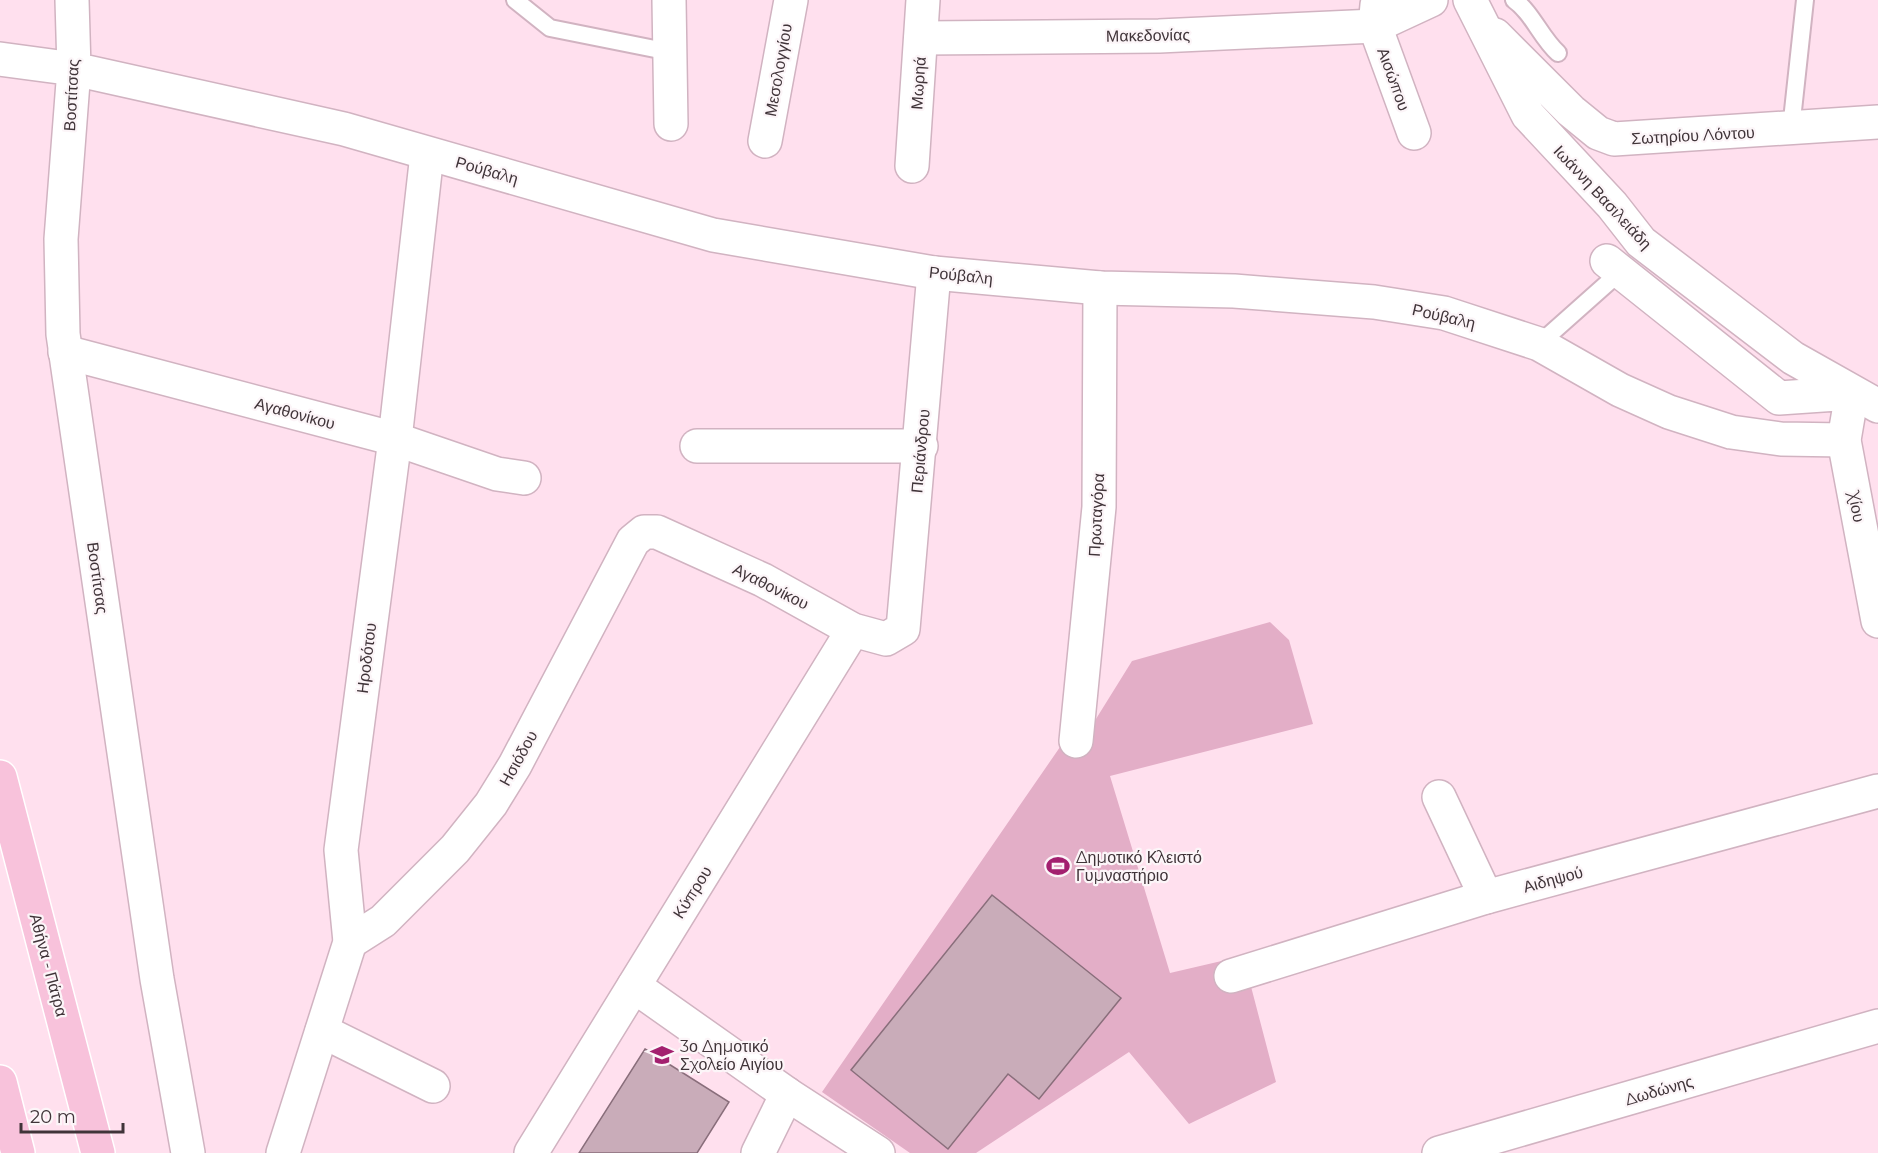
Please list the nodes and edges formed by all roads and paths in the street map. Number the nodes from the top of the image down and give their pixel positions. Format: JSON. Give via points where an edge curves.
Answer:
{"nodes":[{"id":1,"x":72,"y":0,"type":"edge"},
{"id":2,"x":515,"y":0,"type":"edge"},
{"id":3,"x":669,"y":0,"type":"edge"},
{"id":4,"x":791,"y":0,"type":"edge"},
{"id":5,"x":923,"y":0,"type":"edge"},
{"id":6,"x":1431,"y":0,"type":"edge"},
{"id":7,"x":1514,"y":0,"type":"edge"},
{"id":8,"x":1805,"y":0,"type":"edge"},
{"id":9,"x":1475,"y":11,"type":"edge"},
{"id":10,"x":1376,"y":13,"type":"edge"},
{"id":11,"x":921,"y":38,"type":"junction"},
{"id":12,"x":670,"y":52,"type":"junction"},
{"id":13,"x":1558,"y":53,"type":"dead end"},
{"id":14,"x":0,"y":59,"type":"edge"},
{"id":15,"x":74,"y":69,"type":"junction"},
{"id":16,"x":1878,"y":122,"type":"edge"},
{"id":17,"x":671,"y":124,"type":"dead end"},
{"id":18,"x":1791,"y":129,"type":"junction"},
{"id":19,"x":1414,"y":133,"type":"dead end"},
{"id":20,"x":765,"y":141,"type":"dead end"},
{"id":21,"x":427,"y":154,"type":"junction"},
{"id":22,"x":912,"y":166,"type":"dead end"},
{"id":23,"x":1613,"y":266,"type":"joint"},
{"id":24,"x":934,"y":273,"type":"junction"},
{"id":25,"x":1100,"y":288,"type":"junction"},
{"id":26,"x":1539,"y":344,"type":"junction"},
{"id":27,"x":65,"y":352,"type":"junction"},
{"id":28,"x":1865,"y":400,"type":"edge"},
{"id":29,"x":395,"y":439,"type":"junction"},
{"id":30,"x":1844,"y":440,"type":"junction"},
{"id":31,"x":697,"y":446,"type":"dead end"},
{"id":32,"x":921,"y":446,"type":"junction"},
{"id":33,"x":524,"y":478,"type":"dead end"},
{"id":34,"x":637,"y":536,"type":"joint"},
{"id":35,"x":1878,"y":621,"type":"edge"},
{"id":36,"x":903,"y":629,"type":"joint"},
{"id":37,"x":853,"y":630,"type":"junction"},
{"id":38,"x":1076,"y":741,"type":"dead end"},
{"id":39,"x":0,"y":777,"type":"edge"},
{"id":40,"x":1878,"y":791,"type":"edge"},
{"id":41,"x":1439,"y":797,"type":"dead end"},
{"id":42,"x":1486,"y":897,"type":"junction"},
{"id":43,"x":350,"y":942,"type":"junction"},
{"id":44,"x":1232,"y":976,"type":"dead end"},
{"id":45,"x":634,"y":986,"type":"junction"},
{"id":46,"x":1878,"y":1026,"type":"edge"},
{"id":47,"x":322,"y":1031,"type":"junction"},
{"id":48,"x":0,"y":1082,"type":"edge"},
{"id":49,"x":433,"y":1086,"type":"dead end"},
{"id":50,"x":787,"y":1094,"type":"junction"},
{"id":51,"x":18,"y":1153,"type":"edge"},
{"id":52,"x":98,"y":1153,"type":"edge"},
{"id":53,"x":188,"y":1153,"type":"edge"},
{"id":54,"x":283,"y":1153,"type":"edge"},
{"id":55,"x":531,"y":1153,"type":"edge"},
{"id":56,"x":758,"y":1153,"type":"edge"},
{"id":57,"x":878,"y":1153,"type":"edge"},
{"id":58,"x":1439,"y":1153,"type":"edge"}],
"edges":[{"from":1,"to":15,"type":"street","name":"Βοστίτσας"},
{"from":2,"to":12,"type":"lane","via":[[550,28]]},
{"from":3,"to":12,"type":"street"},
{"from":4,"to":20,"type":"street","name":"Μεσολογγίου"},
{"from":5,"to":11,"type":"street","name":"Μωρηά"},
{"from":6,"to":10,"type":"street","name":"Μακεδονίας"},
{"from":7,"to":13,"type":"lane"},
{"from":8,"to":18,"type":"lane"},
{"from":9,"to":18,"type":"street","name":"Σωτηρίου Λόντου","via":[[1571,111],[1598,133],[1614,139]]},
{"from":9,"to":28,"type":"street","name":"Ιωάννη Βασιλειάδη","via":[[1528,115],[1641,242],[1751,327]]},
{"from":10,"to":11,"type":"street","name":"Μακεδονίας","via":[[1159,36]]},
{"from":10,"to":19,"type":"street","name":"Αισώπου"},
{"from":11,"to":22,"type":"street","name":"Μωρηά"},
{"from":12,"to":17,"type":"street"},
{"from":14,"to":15,"type":"street","name":"Ρούβαλη"},
{"from":15,"to":21,"type":"street","name":"Ρούβαλη","via":[[291,116]]},
{"from":15,"to":27,"type":"street","name":"Βοστίτσας","via":[[60,250]]},
{"from":16,"to":18,"type":"street","name":"Σωτηρίου Λόντου"},
{"from":21,"to":24,"type":"street","name":"Ρούβαλη","via":[[713,235]]},
{"from":21,"to":29,"type":"street","name":"Ηροδότου"},
{"from":23,"to":26,"type":"lane"},
{"from":23,"to":28,"type":"street","via":[[1779,398]]},
{"from":24,"to":25,"type":"street","name":"Ρούβαλη"},
{"from":24,"to":32,"type":"street","name":"Περιάνδρου"},
{"from":25,"to":26,"type":"street","name":"Ρούβαλη","via":[[1234,291],[1374,302],[1444,313]]},
{"from":25,"to":38,"type":"street","name":"Πρωταγόρα","via":[[1098,507]]},
{"from":26,"to":30,"type":"street","name":"Ρούβαλη","via":[[1620,390],[1669,412],[1731,432],[1781,440]]},
{"from":27,"to":29,"type":"street","name":"Αγαθονίκου"},
{"from":27,"to":53,"type":"street","name":"Βοστίτσας","via":[[157,979]]},
{"from":28,"to":30,"type":"street","name":"Χίου"},
{"from":29,"to":33,"type":"street","name":"Αγαθονίκου","via":[[497,474]]},
{"from":29,"to":43,"type":"street","name":"Ηροδότου","via":[[341,850]]},
{"from":30,"to":35,"type":"street","name":"Χίου"},
{"from":31,"to":32,"type":"street"},
{"from":32,"to":36,"type":"street","name":"Περιάνδρου"},
{"from":34,"to":37,"type":"street","name":"Αγαθονίκου","via":[[657,532],[763,580]]},
{"from":34,"to":43,"type":"street","name":"Ησιόδου","via":[[491,804],[455,849],[391,913]]},
{"from":36,"to":37,"type":"street","name":"Αγαθονίκου","via":[[886,639]]},
{"from":37,"to":45,"type":"street","name":"Κύπρου"},
{"from":39,"to":52,"type":"highway","name":"Αθήνα - Πάτρα"},
{"from":40,"to":42,"type":"street","name":"Αιδηψού"},
{"from":41,"to":42,"type":"street"},
{"from":42,"to":44,"type":"street","name":"Αιδηψού"},
{"from":43,"to":47,"type":"street","name":"Ηροδότου"},
{"from":45,"to":50,"type":"street"},
{"from":45,"to":55,"type":"street","name":"Κύπρου"},
{"from":46,"to":58,"type":"street","name":"Δωδώνης"},
{"from":47,"to":49,"type":"street"},
{"from":47,"to":54,"type":"street","name":"Ηροδότου"},
{"from":48,"to":51,"type":"highway"},
{"from":50,"to":56,"type":"street"},
{"from":50,"to":57,"type":"street"}]}
